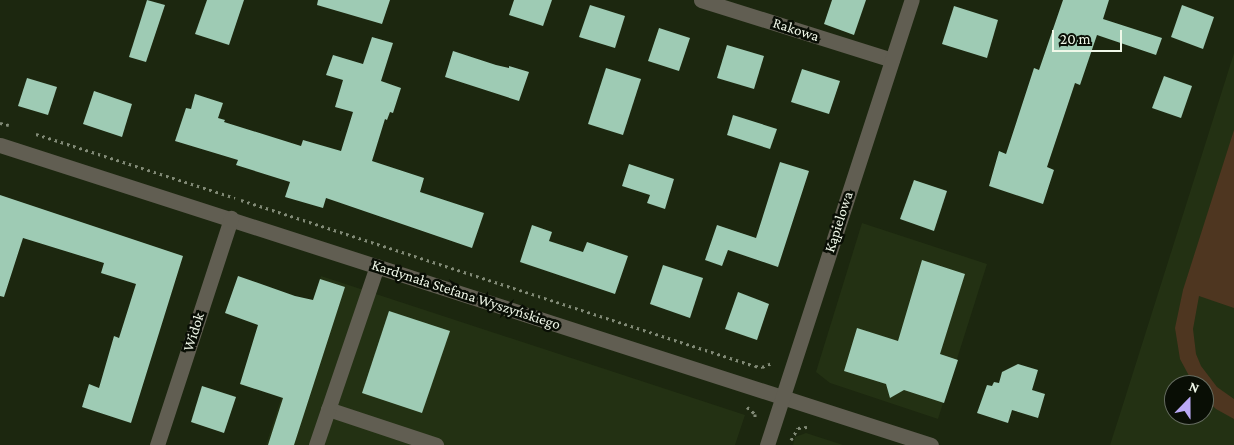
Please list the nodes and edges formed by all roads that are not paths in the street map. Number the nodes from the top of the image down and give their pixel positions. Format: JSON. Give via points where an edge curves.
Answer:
{"nodes":[{"id":1,"x":700,"y":0,"type":"edge"},
{"id":2,"x":912,"y":0,"type":"edge"},
{"id":3,"x":892,"y":60,"type":"junction"},
{"id":4,"x":0,"y":145,"type":"edge"},
{"id":5,"x":231,"y":218,"type":"junction"},
{"id":6,"x":377,"y":266,"type":"junction"},
{"id":7,"x":782,"y":397,"type":"junction"},
{"id":8,"x":328,"y":408,"type":"junction"},
{"id":9,"x":157,"y":445,"type":"edge"},
{"id":10,"x":316,"y":445,"type":"edge"},
{"id":11,"x":436,"y":445,"type":"edge"},
{"id":12,"x":767,"y":445,"type":"edge"},
{"id":13,"x":931,"y":445,"type":"edge"}],
"edges":[{"from":1,"to":3,"type":"street","name":"Rakowa"},
{"from":2,"to":3,"type":"street","name":"Kąpielowa"},
{"from":3,"to":7,"type":"street","name":"Kąpielowa"},
{"from":4,"to":5,"type":"street","name":"Kardynała Stefana Wyszyńskiego"},
{"from":5,"to":6,"type":"street","name":"Kardynała Stefana Wyszyńskiego"},
{"from":5,"to":9,"type":"street","name":"Widok"},
{"from":6,"to":7,"type":"street","name":"Kardynała Stefana Wyszyńskiego"},
{"from":6,"to":8,"type":"street"},
{"from":7,"to":12,"type":"street","name":"Kąpielowa"},
{"from":7,"to":13,"type":"street","name":"Kardynała Stefana Wyszyńskiego"},
{"from":8,"to":10,"type":"street"},
{"from":8,"to":11,"type":"street"}]}
